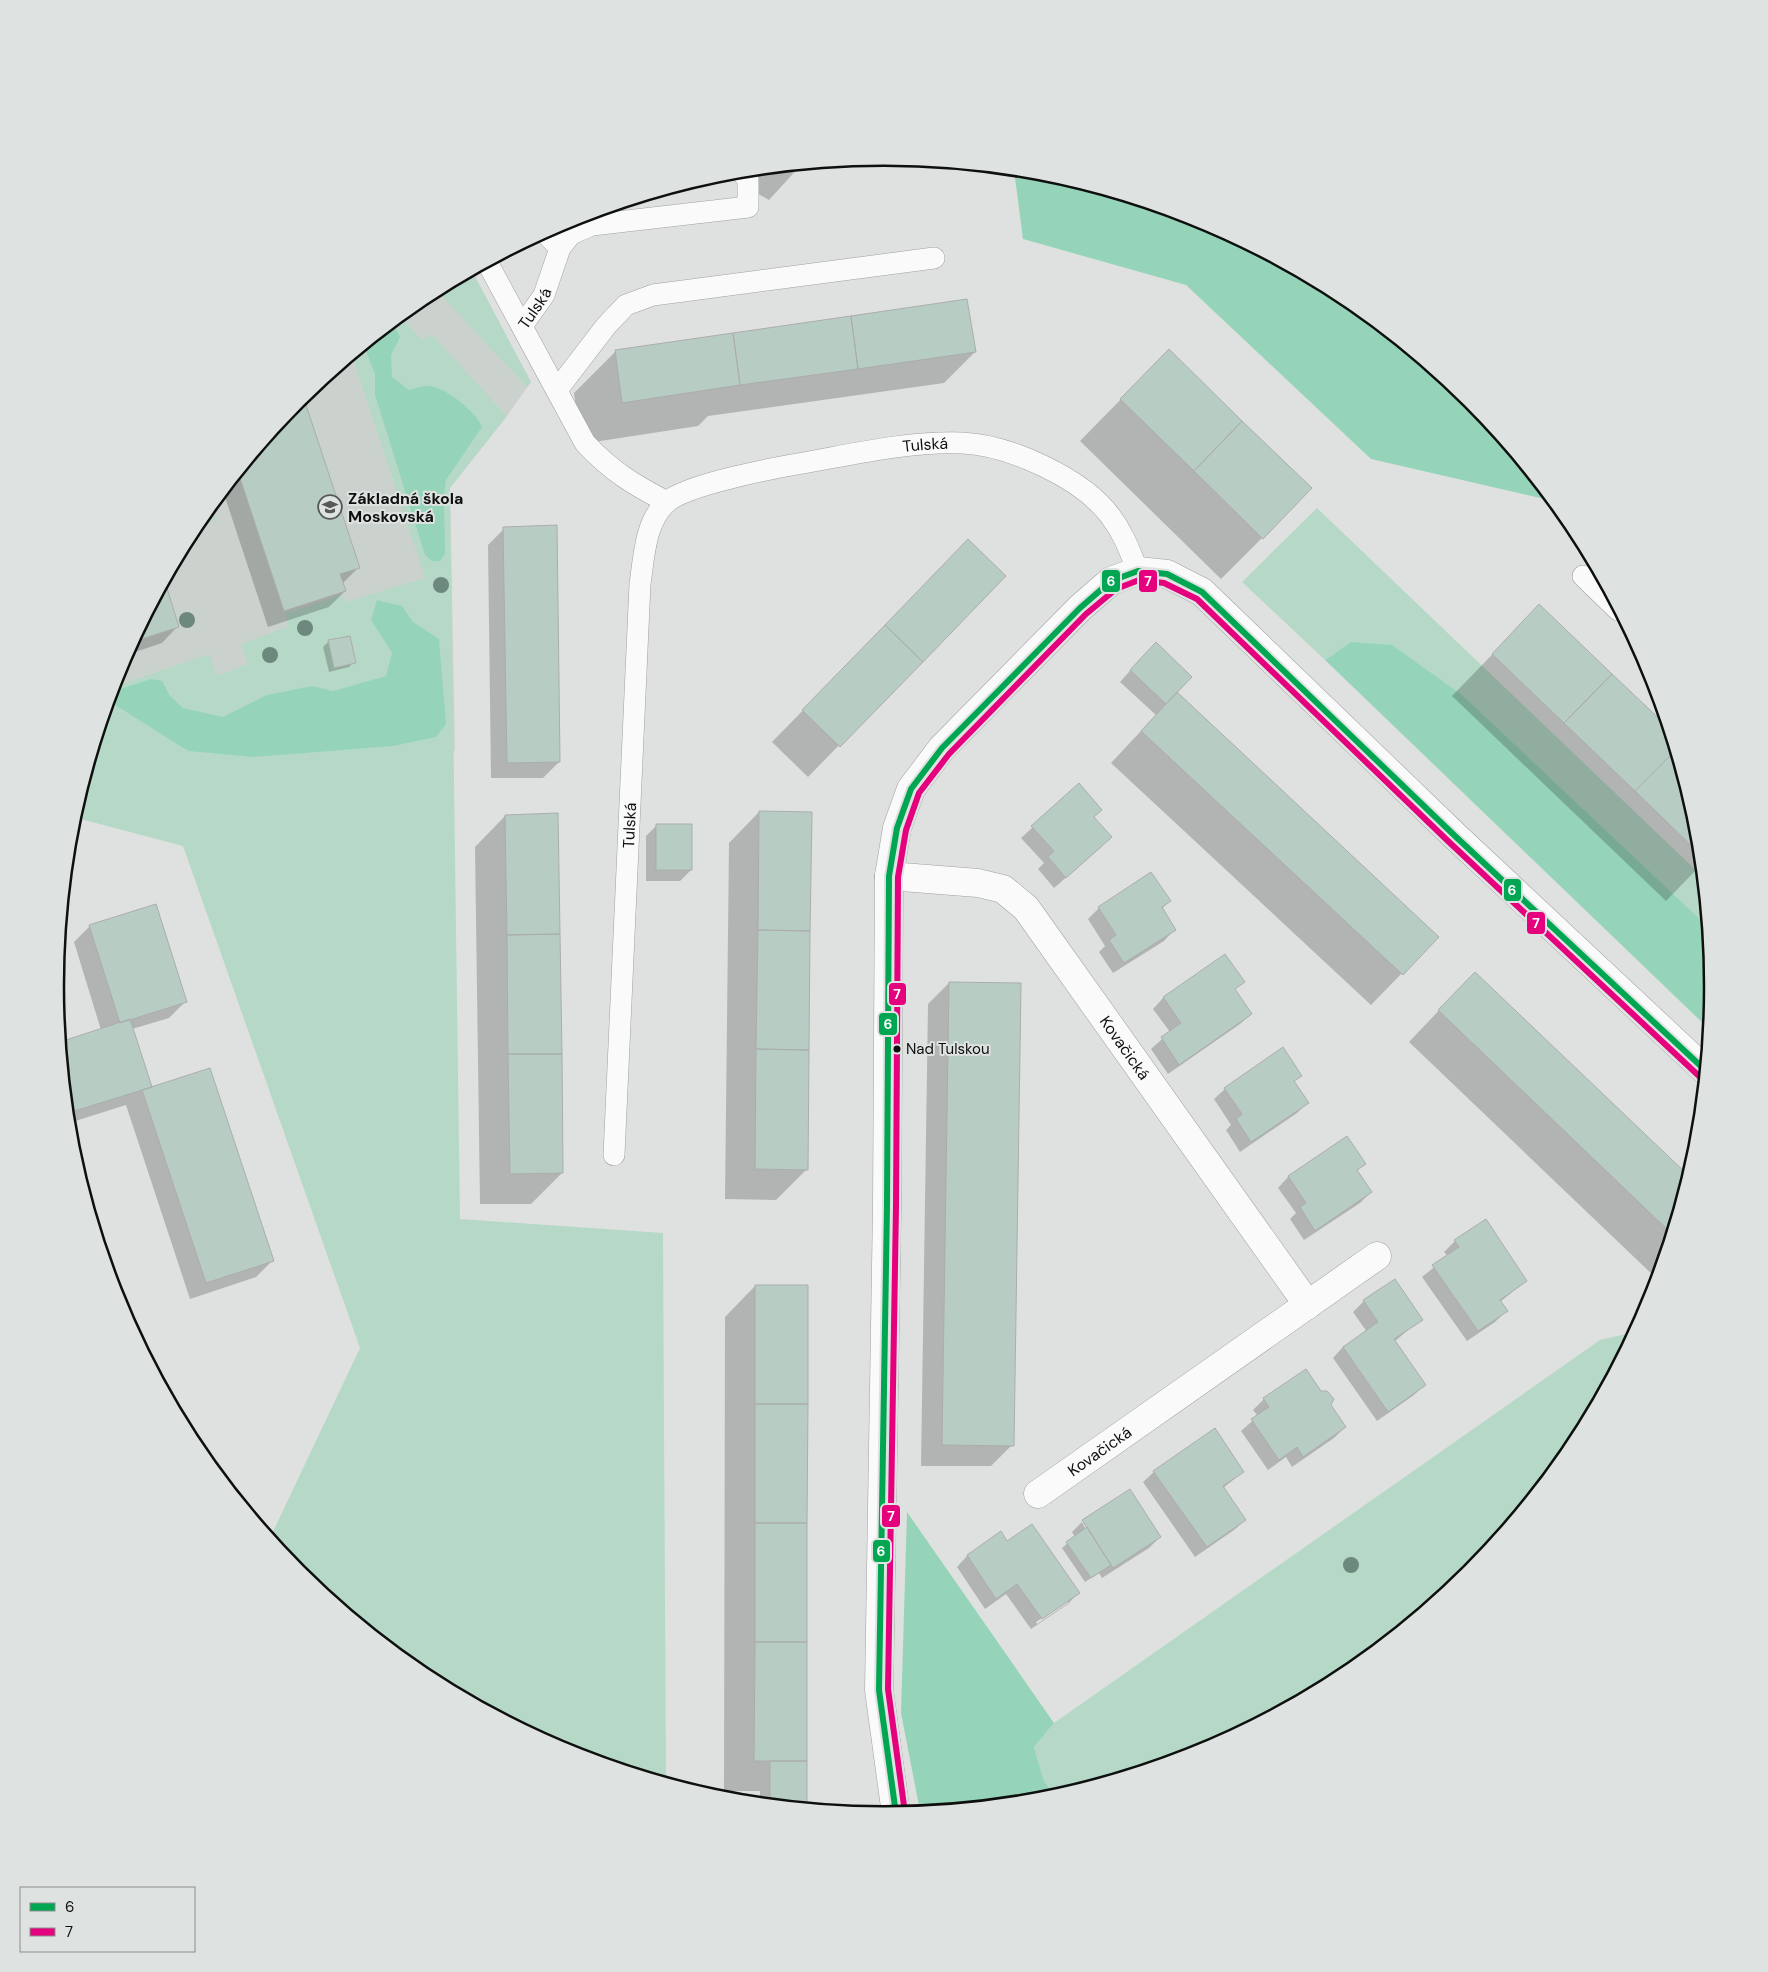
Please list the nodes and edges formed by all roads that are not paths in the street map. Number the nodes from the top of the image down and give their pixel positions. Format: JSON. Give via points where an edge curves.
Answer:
{"nodes":[{"id":1,"x":747,"y":178,"type":"edge"},
{"id":2,"x":549,"y":237,"type":"edge"},
{"id":3,"x":560,"y":248,"type":"junction"},
{"id":4,"x":934,"y":258,"type":"dead end"},
{"id":5,"x":491,"y":267,"type":"edge"},
{"id":6,"x":522,"y":326,"type":"junction"},
{"id":7,"x":557,"y":390,"type":"junction"},
{"id":8,"x":667,"y":502,"type":"junction"},
{"id":9,"x":1138,"y":571,"type":"junction"},
{"id":10,"x":1583,"y":576,"type":"dead end"},
{"id":11,"x":1607,"y":599,"type":"edge"},
{"id":12,"x":889,"y":876,"type":"junction"},
{"id":13,"x":1700,"y":1065,"type":"edge"},
{"id":14,"x":614,"y":1155,"type":"dead end"},
{"id":15,"x":1377,"y":1256,"type":"dead end"},
{"id":16,"x":1308,"y":1305,"type":"junction"},
{"id":17,"x":1038,"y":1494,"type":"dead end"},
{"id":18,"x":895,"y":1806,"type":"edge"}],
"edges":[{"from":1,"to":3,"type":"lane","name":"Tulská","via":[[748,207],[592,225],[571,234]]},
{"from":2,"to":3,"type":"lane"},
{"from":3,"to":6,"type":"lane","name":"Tulská","via":[[544,294]]},
{"from":4,"to":7,"type":"lane","via":[[653,295],[626,306],[606,326]]},
{"from":5,"to":6,"type":"lane"},
{"from":6,"to":7,"type":"lane","name":"Tulská"},
{"from":7,"to":8,"type":"lane","name":"Tulská","via":[[585,443],[604,464],[625,480]]},
{"from":8,"to":9,"type":"lane","name":"Tulská","via":[[726,479],[779,467],[928,444],[963,443],[1024,458],[1084,490],[1110,515],[1125,538]]},
{"from":8,"to":14,"type":"lane","name":"Tulská","via":[[652,524],[640,584]]},
{"from":9,"to":12,"type":"street","via":[[1111,581],[1080,608],[942,748],[911,789],[897,828]]},
{"from":9,"to":13,"type":"street","via":[[1167,574],[1202,592],[1483,863]]},
{"from":10,"to":11,"type":"lane"},
{"from":12,"to":16,"type":"street","name":"Kovačická","via":[[978,883],[1002,890],[1026,908]]},
{"from":12,"to":18,"type":"street","via":[[879,1690]]},
{"from":15,"to":16,"type":"street","name":"Kovačická"},
{"from":16,"to":17,"type":"street","name":"Kovačická"}]}
